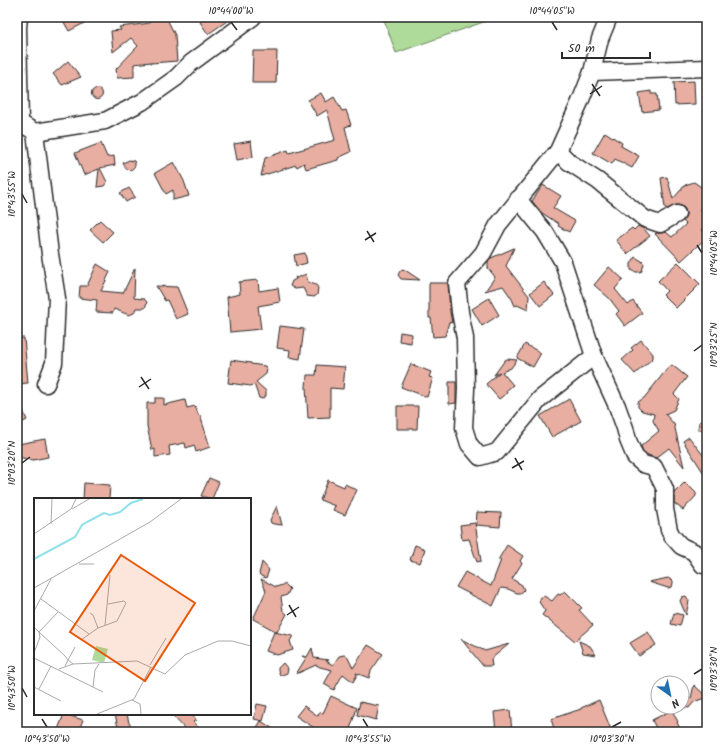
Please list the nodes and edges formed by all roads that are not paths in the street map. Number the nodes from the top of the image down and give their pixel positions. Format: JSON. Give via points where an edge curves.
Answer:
{"nodes":[{"id":1,"x":19,"y":17,"type":"edge"},
{"id":2,"x":253,"y":17,"type":"edge"},
{"id":3,"x":609,"y":17,"type":"edge"},
{"id":4,"x":707,"y":68,"type":"edge"},
{"id":5,"x":592,"y":72,"type":"junction"},
{"id":6,"x":19,"y":122,"type":"edge"},
{"id":7,"x":35,"y":132,"type":"junction"},
{"id":8,"x":558,"y":151,"type":"junction"},
{"id":9,"x":518,"y":199,"type":"junction"},
{"id":10,"x":677,"y":214,"type":"dead end"},
{"id":11,"x":594,"y":356,"type":"junction"},
{"id":12,"x":46,"y":384,"type":"dead end"},
{"id":13,"x":703,"y":565,"type":"dead end"}],
"edges":[{"from":1,"to":6,"type":"street"},
{"from":2,"to":7,"type":"street","via":[[142,102],[105,121]]},
{"from":3,"to":5,"type":"street","via":[[600,39]]},
{"from":4,"to":5,"type":"street"},
{"from":5,"to":8,"type":"street"},
{"from":6,"to":7,"type":"street"},
{"from":7,"to":12,"type":"street","via":[[57,298],[54,363]]},
{"from":8,"to":9,"type":"street"},
{"from":8,"to":10,"type":"street","via":[[645,219],[660,224]]},
{"from":9,"to":11,"type":"street","via":[[545,232],[563,262]]},
{"from":9,"to":11,"type":"street","via":[[498,225],[483,253],[457,283],[465,338],[464,428],[469,444],[480,457],[497,452],[540,399]]},
{"from":11,"to":13,"type":"street","via":[[620,413],[635,457],[643,464],[654,467],[665,489],[665,509],[672,536],[680,546],[694,552]]}]}
